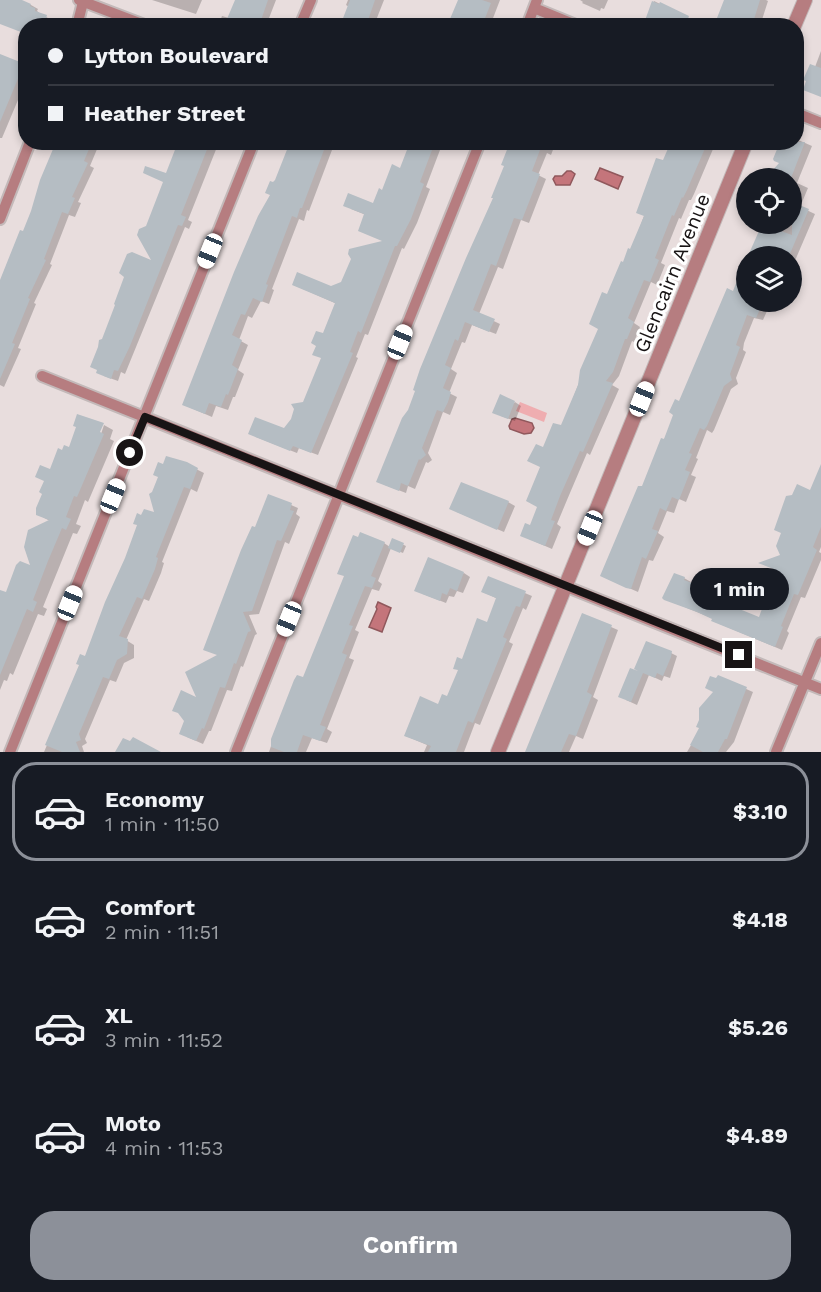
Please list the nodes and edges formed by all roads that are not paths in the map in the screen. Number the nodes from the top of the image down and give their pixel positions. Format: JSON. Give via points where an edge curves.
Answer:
{"nodes":[{"id":1,"x":310,"y":0,"type":"edge"},
{"id":2,"x":805,"y":0,"type":"edge"},
{"id":3,"x":81,"y":1,"type":"edge"},
{"id":4,"x":536,"y":4,"type":"edge"},
{"id":5,"x":78,"y":18,"type":"edge"},
{"id":6,"x":126,"y":18,"type":"edge"},
{"id":7,"x":303,"y":18,"type":"edge"},
{"id":8,"x":530,"y":18,"type":"edge"},
{"id":9,"x":563,"y":18,"type":"edge"},
{"id":10,"x":797,"y":18,"type":"edge"},
{"id":11,"x":804,"y":116,"type":"edge"},
{"id":12,"x":821,"y":123,"type":"edge"},
{"id":13,"x":27,"y":150,"type":"edge"},
{"id":14,"x":251,"y":150,"type":"edge"},
{"id":15,"x":477,"y":150,"type":"edge"},
{"id":16,"x":743,"y":150,"type":"edge"},
{"id":17,"x":0,"y":219,"type":"edge"},
{"id":18,"x":42,"y":376,"type":"dead end"},
{"id":19,"x":145,"y":417,"type":"junction"},
{"id":20,"x":339,"y":495,"type":"junction"},
{"id":21,"x":566,"y":585,"type":"junction"},
{"id":22,"x":821,"y":643,"type":"edge"},
{"id":23,"x":805,"y":682,"type":"junction"},
{"id":24,"x":821,"y":689,"type":"edge"},
{"id":25,"x":10,"y":752,"type":"edge"},
{"id":26,"x":236,"y":752,"type":"edge"},
{"id":27,"x":498,"y":752,"type":"edge"},
{"id":28,"x":776,"y":752,"type":"edge"}],
"edges":[{"from":1,"to":7,"type":"street"},
{"from":2,"to":10,"type":"street"},
{"from":3,"to":5,"type":"street"},
{"from":3,"to":6,"type":"street"},
{"from":4,"to":8,"type":"street"},
{"from":4,"to":9,"type":"street"},
{"from":11,"to":12,"type":"street"},
{"from":13,"to":17,"type":"street"},
{"from":14,"to":19,"type":"street"},
{"from":15,"to":20,"type":"street"},
{"from":16,"to":21,"type":"street","name":"Glencairn Avenue"},
{"from":18,"to":19,"type":"street"},
{"from":19,"to":20,"type":"street"},
{"from":19,"to":25,"type":"street"},
{"from":20,"to":21,"type":"street"},
{"from":20,"to":26,"type":"street"},
{"from":21,"to":23,"type":"street"},
{"from":21,"to":27,"type":"street","name":"Glencairn Avenue"},
{"from":22,"to":23,"type":"street"},
{"from":23,"to":24,"type":"street"},
{"from":23,"to":28,"type":"street"}]}
